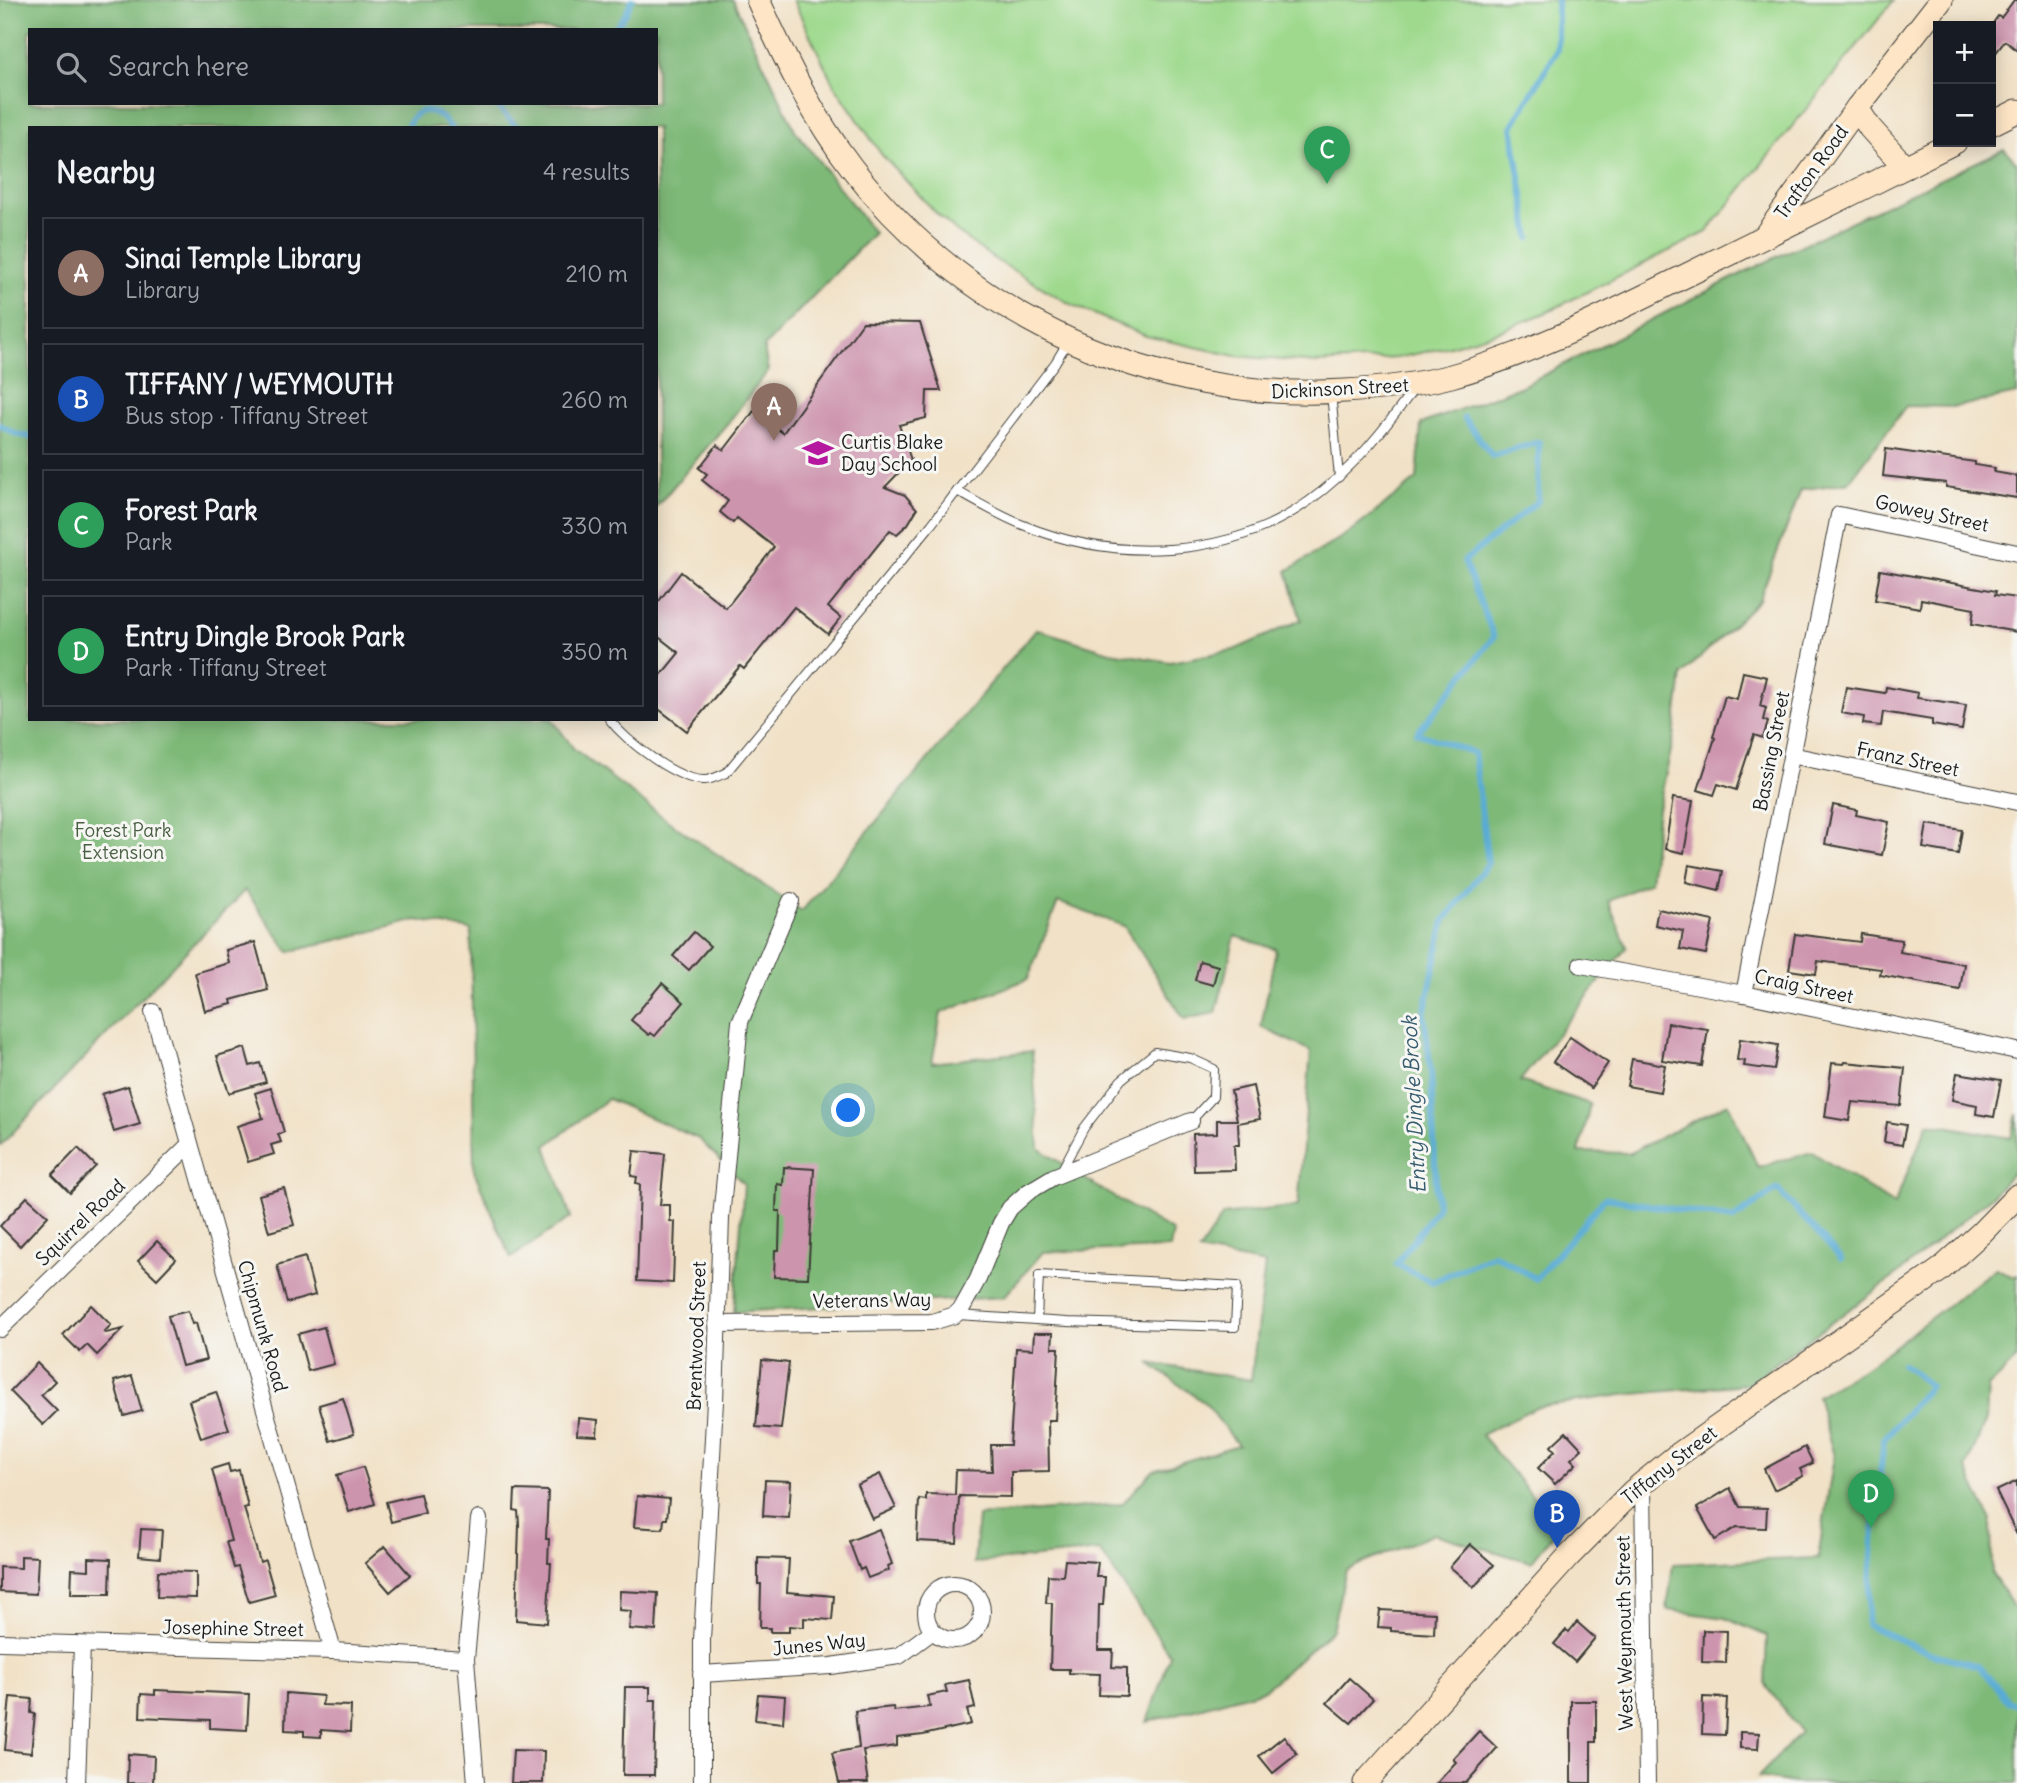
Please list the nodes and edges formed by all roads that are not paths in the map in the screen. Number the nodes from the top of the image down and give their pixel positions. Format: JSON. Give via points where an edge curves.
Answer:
{"nodes":[{"id":1,"x":758,"y":0,"type":"edge"},
{"id":2,"x":1941,"y":0,"type":"edge"},
{"id":3,"x":1857,"y":108,"type":"junction"},
{"id":4,"x":2017,"y":111,"type":"edge"},
{"id":5,"x":1996,"y":122,"type":"edge"},
{"id":6,"x":1945,"y":147,"type":"edge"},
{"id":7,"x":1905,"y":167,"type":"junction"},
{"id":8,"x":1764,"y":237,"type":"junction"},
{"id":9,"x":1069,"y":340,"type":"junction"},
{"id":10,"x":1418,"y":384,"type":"junction"},
{"id":11,"x":1331,"y":392,"type":"junction"},
{"id":12,"x":1339,"y":477,"type":"junction"},
{"id":13,"x":957,"y":491,"type":"junction"},
{"id":14,"x":1839,"y":515,"type":"joint"},
{"id":15,"x":2017,"y":553,"type":"edge"},
{"id":16,"x":610,"y":721,"type":"edge"},
{"id":17,"x":1791,"y":755,"type":"junction"},
{"id":18,"x":2017,"y":802,"type":"edge"},
{"id":19,"x":792,"y":901,"type":"dead end"},
{"id":20,"x":1581,"y":965,"type":"dead end"},
{"id":21,"x":1744,"y":994,"type":"junction"},
{"id":22,"x":153,"y":1012,"type":"dead end"},
{"id":23,"x":2017,"y":1051,"type":"edge"},
{"id":24,"x":1191,"y":1121,"type":"joint"},
{"id":25,"x":190,"y":1145,"type":"junction"},
{"id":26,"x":1058,"y":1175,"type":"junction"},
{"id":27,"x":2017,"y":1196,"type":"edge"},
{"id":28,"x":955,"y":1315,"type":"junction"},
{"id":29,"x":1037,"y":1320,"type":"junction"},
{"id":30,"x":717,"y":1324,"type":"junction"},
{"id":31,"x":0,"y":1329,"type":"edge"},
{"id":32,"x":1643,"y":1483,"type":"junction"},
{"id":33,"x":479,"y":1519,"type":"dead end"},
{"id":34,"x":933,"y":1631,"type":"dead end"},
{"id":35,"x":0,"y":1642,"type":"edge"},
{"id":36,"x":82,"y":1645,"type":"junction"},
{"id":37,"x":333,"y":1651,"type":"junction"},
{"id":38,"x":466,"y":1659,"type":"junction"},
{"id":39,"x":702,"y":1674,"type":"junction"},
{"id":40,"x":78,"y":1783,"type":"edge"},
{"id":41,"x":476,"y":1783,"type":"edge"},
{"id":42,"x":702,"y":1783,"type":"edge"},
{"id":43,"x":1365,"y":1783,"type":"edge"},
{"id":44,"x":1647,"y":1783,"type":"edge"}],
"edges":[{"from":1,"to":9,"type":"main road","name":"Dickinson Street","via":[[798,87],[843,156],[881,202],[968,281]]},
{"from":2,"to":3,"type":"main road","name":"Trafton Road"},
{"from":3,"to":7,"type":"main road","name":"Trafton Road"},
{"from":3,"to":8,"type":"main road","name":"Trafton Road"},
{"from":4,"to":5,"type":"main road"},
{"from":6,"to":7,"type":"main road","name":"Dickinson Street"},
{"from":7,"to":8,"type":"main road","name":"Dickinson Street"},
{"from":8,"to":10,"type":"main road","name":"Dickinson Street","via":[[1548,341],[1475,369]]},
{"from":9,"to":11,"type":"main road","name":"Dickinson Street","via":[[1147,369],[1215,385],[1268,393]]},
{"from":9,"to":13,"type":"lane"},
{"from":10,"to":11,"type":"main road","name":"Dickinson Street"},
{"from":10,"to":12,"type":"lane"},
{"from":11,"to":12,"type":"lane"},
{"from":12,"to":13,"type":"lane","via":[[1307,502],[1249,533],[1168,549],[1117,548],[1047,533]]},
{"from":13,"to":16,"type":"lane","via":[[726,773],[706,780],[675,773],[619,733]]},
{"from":14,"to":15,"type":"street","name":"Gowey Street"},
{"from":14,"to":17,"type":"street","name":"Bassing Street"},
{"from":17,"to":18,"type":"street","name":"Franz Street"},
{"from":17,"to":21,"type":"street","name":"Bassing Street"},
{"from":19,"to":30,"type":"street","name":"Brentwood Street","via":[[740,1022],[721,1219]]},
{"from":20,"to":21,"type":"street","name":"Craig Street"},
{"from":21,"to":23,"type":"street","name":"Craig Street"},
{"from":22,"to":25,"type":"street","name":"Chipmunk Road"},
{"from":24,"to":26,"type":"street","name":"Veterans Way"},
{"from":24,"to":26,"type":"lane","via":[[1213,1097],[1214,1069],[1190,1058],[1155,1052],[1121,1080],[1084,1128]]},
{"from":25,"to":31,"type":"street","name":"Squirrel Road"},
{"from":25,"to":37,"type":"street","name":"Chipmunk Road"},
{"from":26,"to":28,"type":"street","name":"Veterans Way","via":[[1010,1208],[973,1290]]},
{"from":27,"to":32,"type":"main road","name":"Tiffany Street","via":[[1940,1270]]},
{"from":28,"to":29,"type":"lane"},
{"from":28,"to":30,"type":"street","name":"Veterans Way","via":[[932,1322]]},
{"from":29,"to":29,"type":"lane","via":[[1235,1327],[1237,1286],[1039,1275]]},
{"from":30,"to":39,"type":"street","name":"Brentwood Street"},
{"from":32,"to":43,"type":"main road","name":"Tiffany Street","via":[[1575,1549]]},
{"from":32,"to":44,"type":"street","name":"West Weymouth Street"},
{"from":33,"to":38,"type":"street"},
{"from":34,"to":39,"type":"street","name":"Junes Way","via":[[899,1656],[831,1666]]},
{"from":35,"to":36,"type":"street","name":"Josephine Street"},
{"from":36,"to":37,"type":"street","name":"Josephine Street"},
{"from":36,"to":40,"type":"street"},
{"from":37,"to":38,"type":"street","name":"Josephine Street"},
{"from":38,"to":41,"type":"street"},
{"from":39,"to":42,"type":"street","name":"Brentwood Street"}]}
